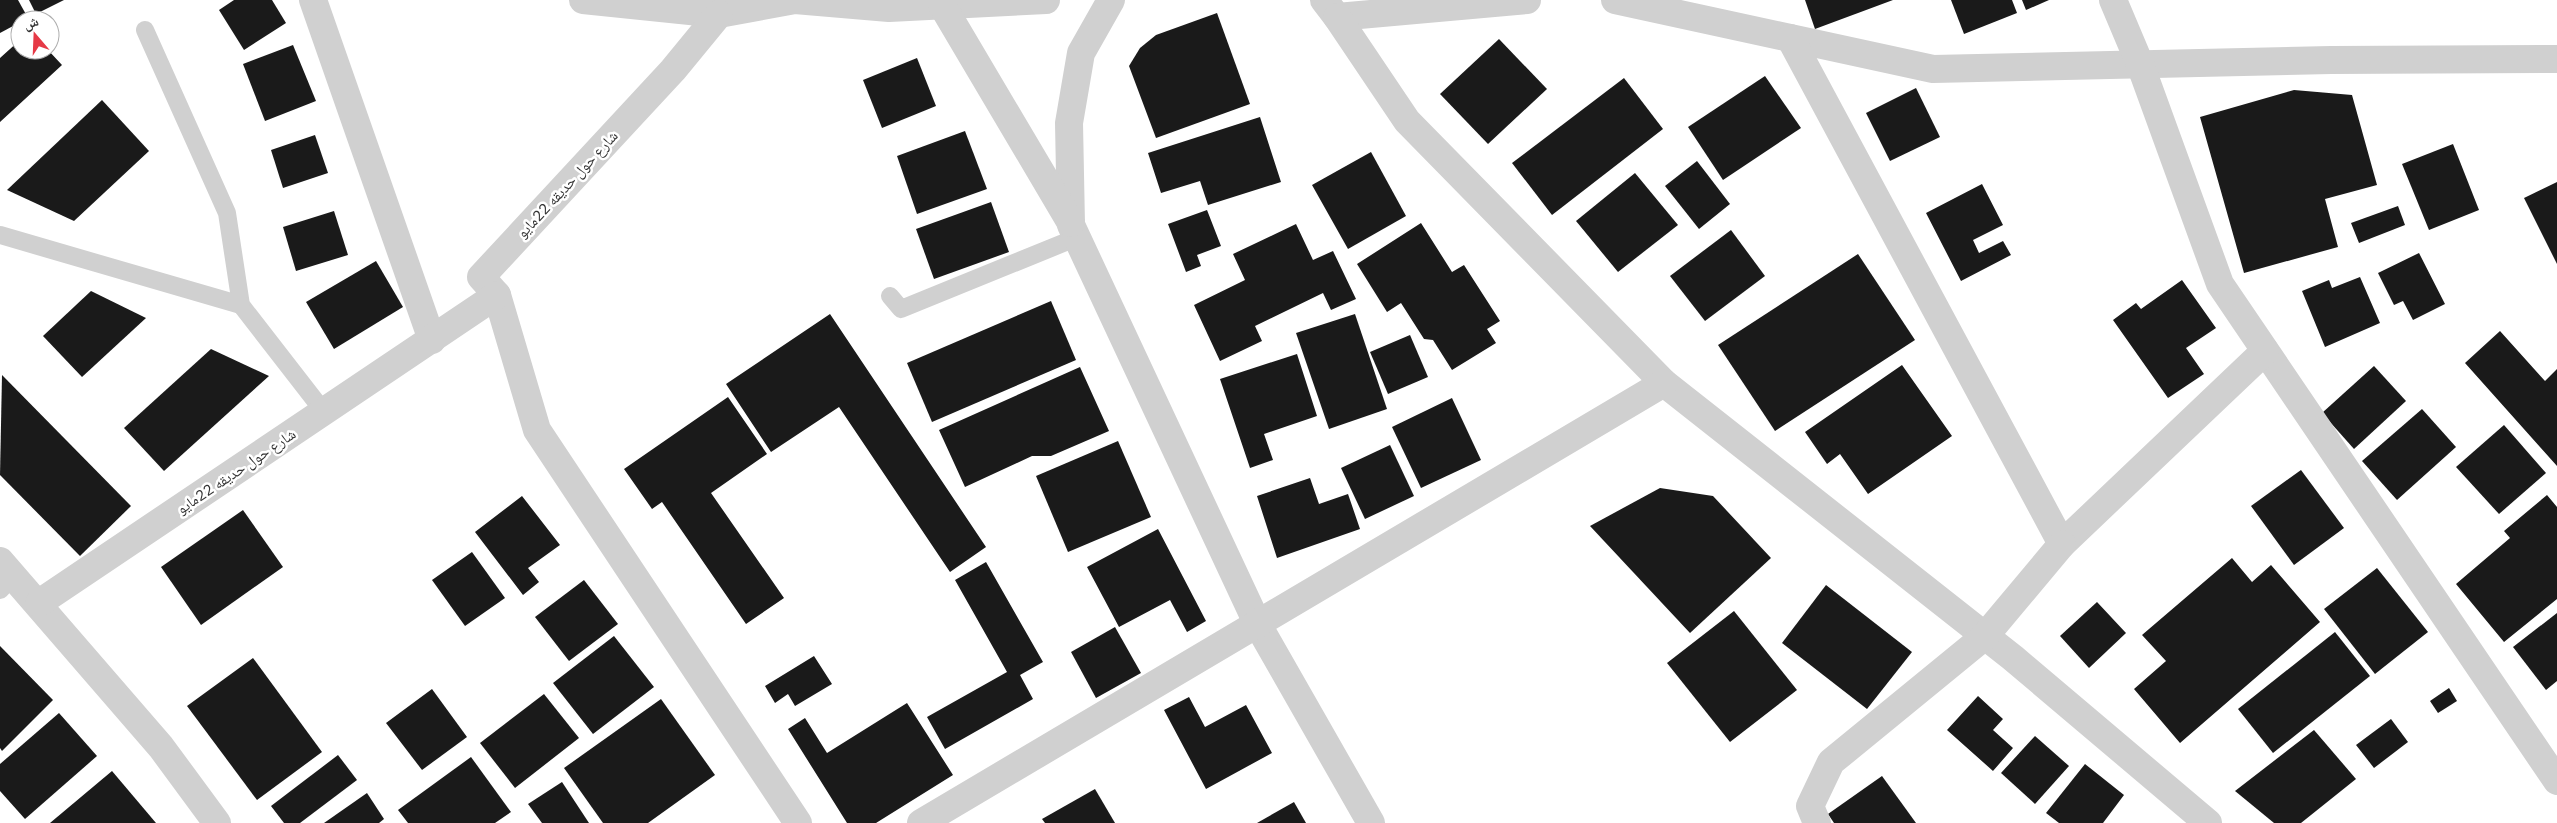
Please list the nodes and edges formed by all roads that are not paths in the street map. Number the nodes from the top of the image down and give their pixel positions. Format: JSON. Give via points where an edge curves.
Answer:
{"nodes":[{"id":1,"x":313,"y":0,"type":"edge"},
{"id":2,"x":583,"y":0,"type":"edge"},
{"id":3,"x":796,"y":0,"type":"edge"},
{"id":4,"x":1046,"y":0,"type":"edge"},
{"id":5,"x":1111,"y":0,"type":"edge"},
{"id":6,"x":1527,"y":0,"type":"edge"},
{"id":7,"x":1615,"y":0,"type":"edge"},
{"id":8,"x":2113,"y":0,"type":"edge"},
{"id":9,"x":942,"y":5,"type":"junction"},
{"id":10,"x":1330,"y":9,"type":"edge"},
{"id":11,"x":720,"y":14,"type":"junction"},
{"id":12,"x":145,"y":30,"type":"dead end"},
{"id":13,"x":1790,"y":38,"type":"junction"},
{"id":14,"x":2557,"y":59,"type":"edge"},
{"id":15,"x":2140,"y":64,"type":"junction"},
{"id":16,"x":1075,"y":231,"type":"junction"},
{"id":17,"x":0,"y":235,"type":"edge"},
{"id":18,"x":497,"y":295,"type":"junction"},
{"id":19,"x":890,"y":296,"type":"dead end"},
{"id":20,"x":241,"y":305,"type":"junction"},
{"id":21,"x":432,"y":340,"type":"junction"},
{"id":22,"x":2265,"y":351,"type":"junction"},
{"id":23,"x":1664,"y":383,"type":"junction"},
{"id":24,"x":324,"y":412,"type":"junction"},
{"id":25,"x":2062,"y":544,"type":"junction"},
{"id":26,"x":5,"y":575,"type":"edge"},
{"id":27,"x":39,"y":603,"type":"junction"},
{"id":28,"x":1258,"y":625,"type":"junction"},
{"id":29,"x":1985,"y":636,"type":"junction"},
{"id":30,"x":2557,"y":781,"type":"edge"},
{"id":31,"x":217,"y":823,"type":"edge"},
{"id":32,"x":798,"y":823,"type":"edge"},
{"id":33,"x":921,"y":823,"type":"edge"},
{"id":34,"x":1371,"y":823,"type":"edge"},
{"id":35,"x":1817,"y":823,"type":"edge"},
{"id":36,"x":2208,"y":823,"type":"edge"}],
"edges":[{"from":1,"to":21,"type":"street"},
{"from":2,"to":11,"type":"street"},
{"from":3,"to":9,"type":"street","via":[[890,8]]},
{"from":3,"to":11,"type":"street"},
{"from":4,"to":9,"type":"street"},
{"from":5,"to":16,"type":"street","via":[[1081,53],[1070,123]]},
{"from":6,"to":10,"type":"street"},
{"from":7,"to":13,"type":"street"},
{"from":8,"to":15,"type":"street"},
{"from":9,"to":16,"type":"street"},
{"from":10,"to":23,"type":"street","via":[[1407,121]]},
{"from":11,"to":18,"type":"street","name":"شارع حول حديقه 22مايو","via":[[673,70],[481,276]]},
{"from":12,"to":20,"type":"lane","via":[[226,214]]},
{"from":13,"to":15,"type":"street","via":[[1933,69]]},
{"from":13,"to":25,"type":"street"},
{"from":14,"to":15,"type":"street"},
{"from":15,"to":22,"type":"street","via":[[2220,284]]},
{"from":16,"to":19,"type":"lane","via":[[901,309]]},
{"from":16,"to":28,"type":"street"},
{"from":17,"to":20,"type":"lane"},
{"from":18,"to":21,"type":"street","name":"شارع حول حديقه 22مايو"},
{"from":18,"to":32,"type":"street","via":[[537,430]]},
{"from":20,"to":24,"type":"lane"},
{"from":21,"to":24,"type":"street","name":"شارع حول حديقه 22مايو"},
{"from":22,"to":25,"type":"street"},
{"from":22,"to":30,"type":"street"},
{"from":23,"to":28,"type":"street"},
{"from":23,"to":29,"type":"street"},
{"from":24,"to":27,"type":"street","name":"شارع حول حديقه 22مايو"},
{"from":25,"to":29,"type":"street"},
{"from":26,"to":27,"type":"street"},
{"from":27,"to":31,"type":"street","via":[[161,747]]},
{"from":28,"to":33,"type":"street"},
{"from":28,"to":34,"type":"street"},
{"from":29,"to":35,"type":"street","via":[[1832,762],[1810,806]]},
{"from":29,"to":36,"type":"street"}]}
